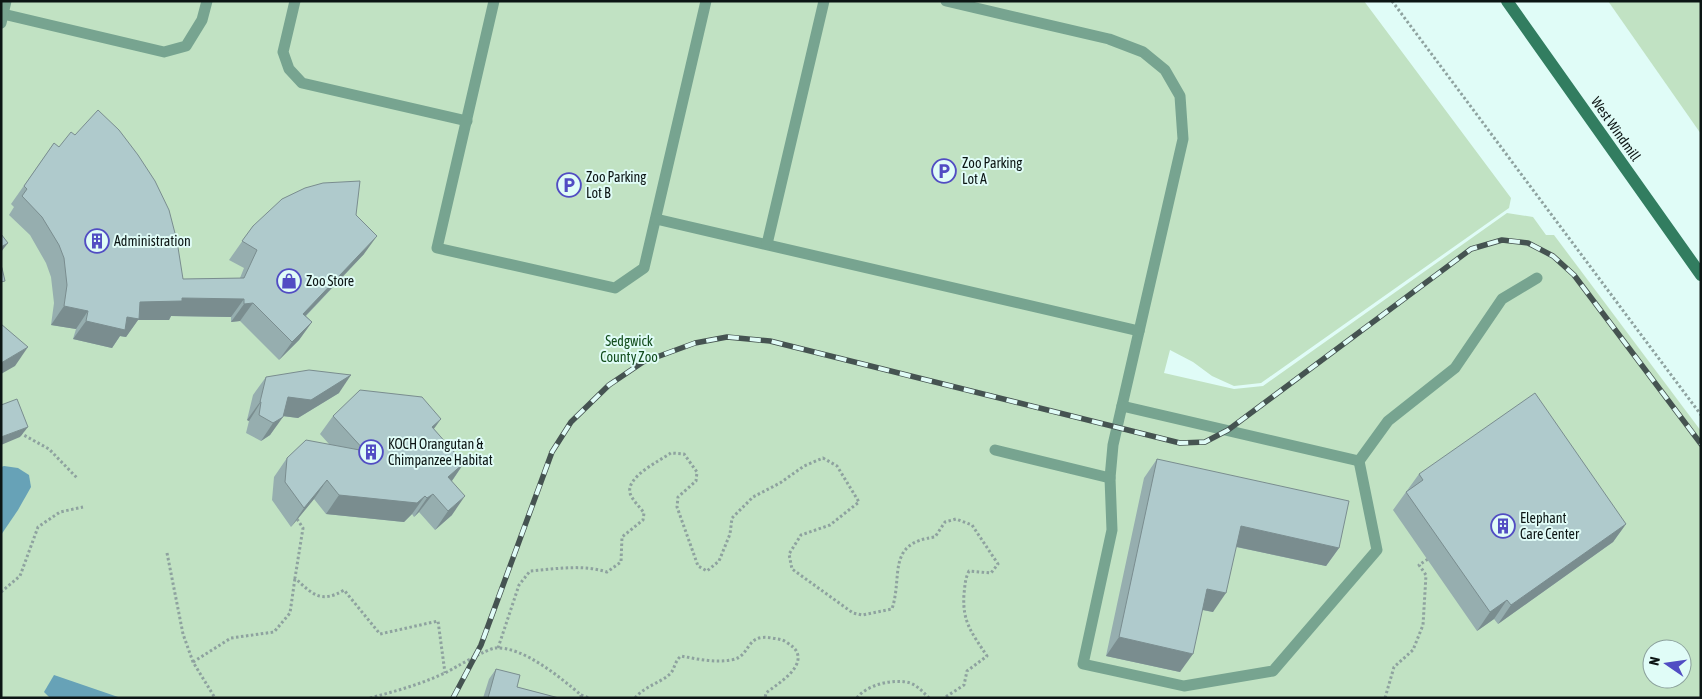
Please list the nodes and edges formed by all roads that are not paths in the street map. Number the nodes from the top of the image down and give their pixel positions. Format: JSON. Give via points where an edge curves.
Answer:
{"nodes":[{"id":1,"x":6,"y":1,"type":"edge"},
{"id":2,"x":207,"y":1,"type":"edge"},
{"id":3,"x":295,"y":1,"type":"edge"},
{"id":4,"x":494,"y":1,"type":"edge"},
{"id":5,"x":706,"y":1,"type":"edge"},
{"id":6,"x":824,"y":1,"type":"edge"},
{"id":7,"x":946,"y":1,"type":"edge"},
{"id":8,"x":1507,"y":1,"type":"edge"},
{"id":9,"x":2,"y":18,"type":"edge"},
{"id":10,"x":467,"y":121,"type":"junction"},
{"id":11,"x":656,"y":219,"type":"junction"},
{"id":12,"x":768,"y":244,"type":"junction"},
{"id":13,"x":1701,"y":275,"type":"edge"},
{"id":14,"x":1537,"y":278,"type":"dead end"},
{"id":15,"x":1139,"y":331,"type":"junction"},
{"id":16,"x":1122,"y":406,"type":"junction"},
{"id":17,"x":996,"y":450,"type":"dead end"},
{"id":18,"x":1359,"y":461,"type":"junction"},
{"id":19,"x":1110,"y":478,"type":"junction"}],
"edges":[{"from":1,"to":9,"type":"lane"},
{"from":2,"to":9,"type":"lane","via":[[202,20],[186,46],[164,52]]},
{"from":3,"to":10,"type":"lane","via":[[283,52],[289,69],[302,83]]},
{"from":4,"to":10,"type":"lane"},
{"from":5,"to":11,"type":"lane"},
{"from":6,"to":12,"type":"lane"},
{"from":7,"to":15,"type":"lane","via":[[1109,39],[1143,52],[1165,70],[1180,96],[1183,139]]},
{"from":8,"to":13,"type":"street","name":"West Windmill"},
{"from":10,"to":11,"type":"lane","via":[[437,248],[614,288],[644,268]]},
{"from":11,"to":12,"type":"lane"},
{"from":12,"to":15,"type":"lane"},
{"from":14,"to":18,"type":"lane","via":[[1502,299],[1455,368],[1388,421]]},
{"from":15,"to":16,"type":"lane"},
{"from":16,"to":18,"type":"lane"},
{"from":16,"to":19,"type":"lane","via":[[1113,444]]},
{"from":17,"to":19,"type":"lane"},
{"from":18,"to":19,"type":"lane","via":[[1377,550],[1273,671],[1184,686],[1083,664],[1112,530]]}]}
